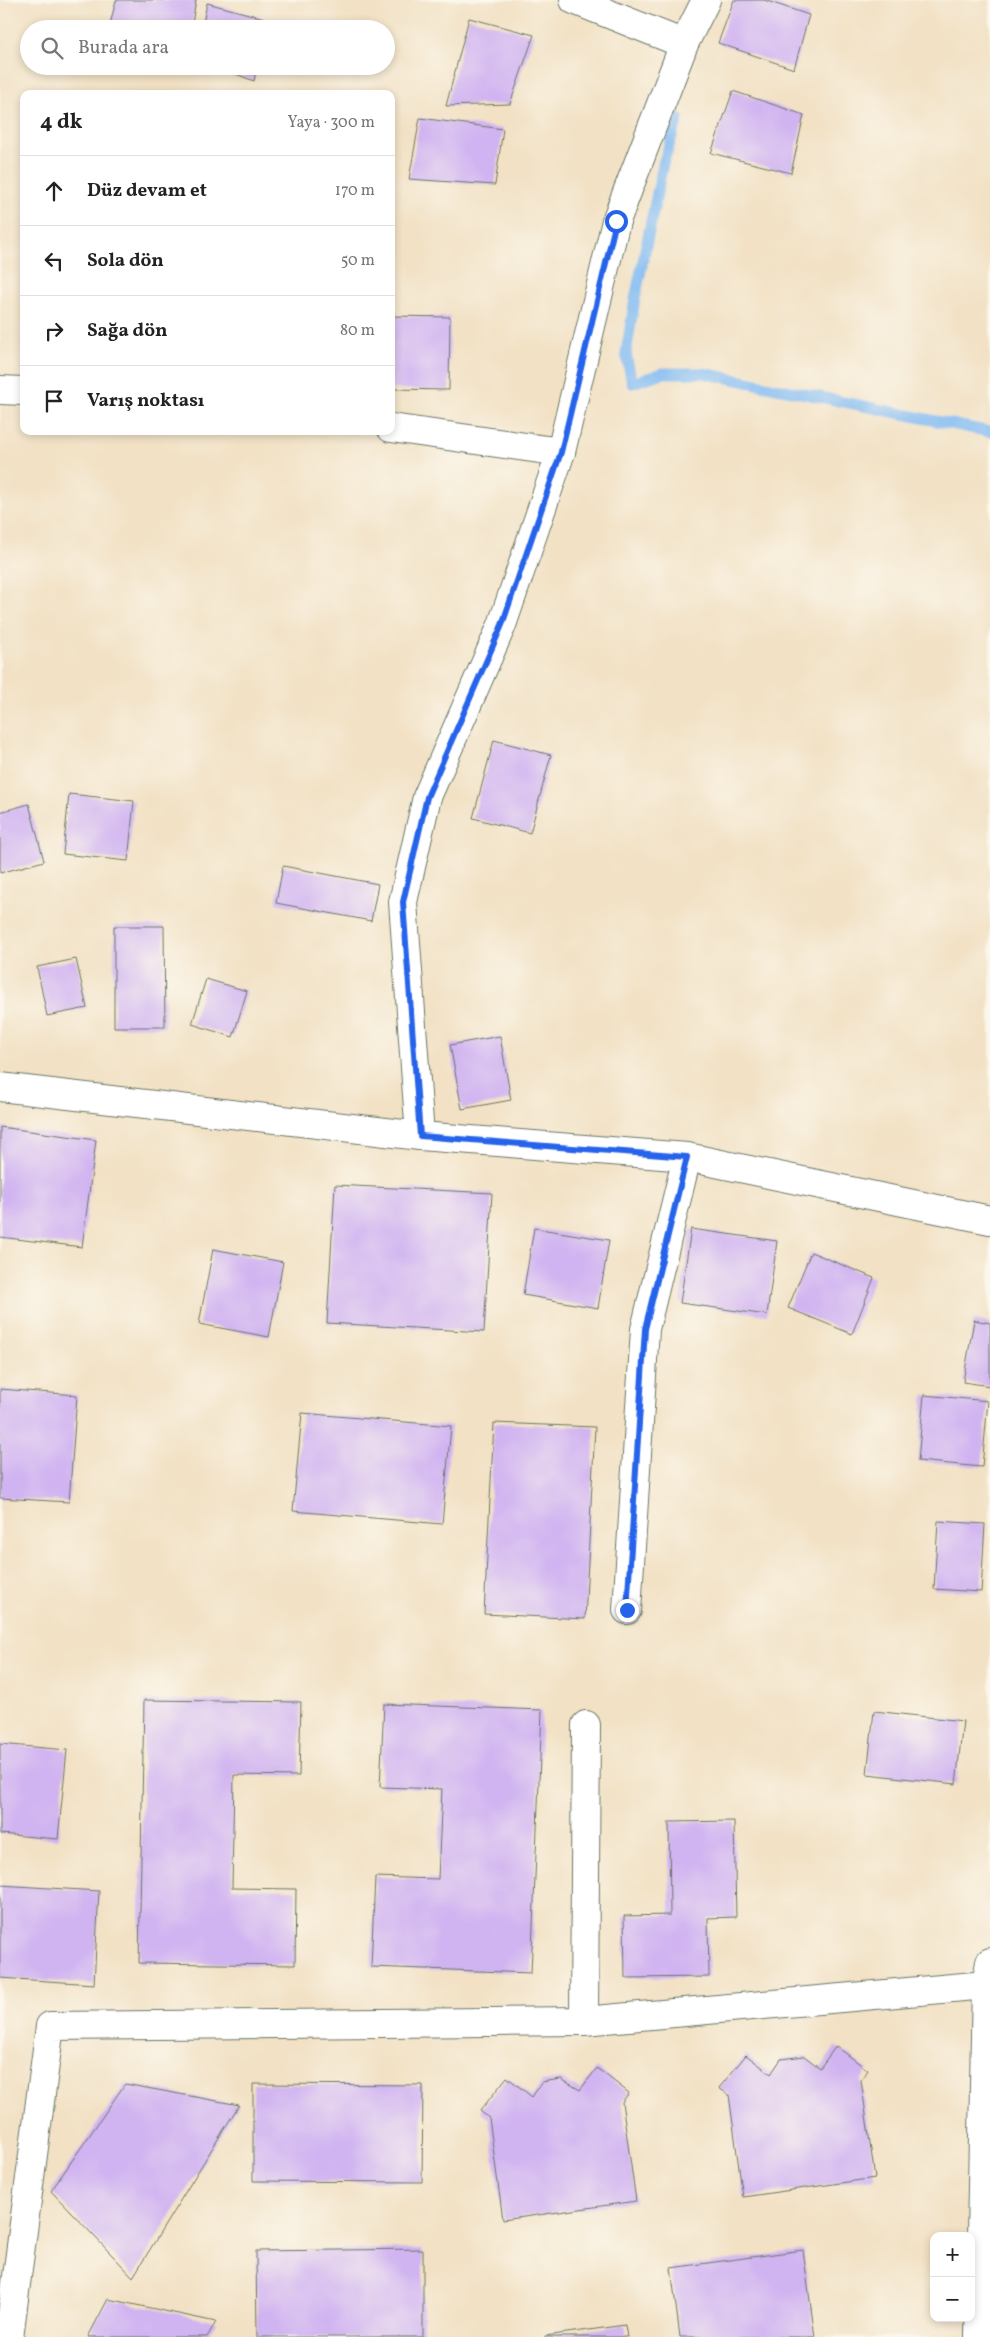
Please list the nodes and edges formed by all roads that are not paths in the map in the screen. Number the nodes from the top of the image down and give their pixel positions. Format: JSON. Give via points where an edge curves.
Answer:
{"nodes":[{"id":1,"x":574,"y":0,"type":"edge"},
{"id":2,"x":706,"y":0,"type":"edge"},
{"id":3,"x":684,"y":44,"type":"junction"},
{"id":4,"x":0,"y":390,"type":"edge"},
{"id":5,"x":20,"y":391,"type":"edge"},
{"id":6,"x":395,"y":429,"type":"edge"},
{"id":7,"x":561,"y":452,"type":"junction"},
{"id":8,"x":0,"y":1087,"type":"edge"},
{"id":9,"x":420,"y":1136,"type":"junction"},
{"id":10,"x":687,"y":1157,"type":"junction"},
{"id":11,"x":990,"y":1220,"type":"edge"},
{"id":12,"x":627,"y":1610,"type":"dead end"},
{"id":13,"x":586,"y":1726,"type":"dead end"},
{"id":14,"x":989,"y":1976,"type":"edge"},
{"id":15,"x":584,"y":2021,"type":"junction"},
{"id":16,"x":9,"y":2337,"type":"edge"},
{"id":17,"x":979,"y":2337,"type":"edge"}],
"edges":[{"from":1,"to":3,"type":"street"},
{"from":2,"to":3,"type":"street"},
{"from":3,"to":7,"type":"street","via":[[616,221]]},
{"from":4,"to":5,"type":"street"},
{"from":6,"to":7,"type":"street"},
{"from":7,"to":9,"type":"street","via":[[502,625],[427,797],[403,902]]},
{"from":8,"to":9,"type":"street"},
{"from":9,"to":10,"type":"street"},
{"from":10,"to":11,"type":"street"},
{"from":10,"to":12,"type":"street","via":[[645,1329]]},
{"from":13,"to":15,"type":"street"},
{"from":14,"to":15,"type":"street"},
{"from":14,"to":17,"type":"street"},
{"from":15,"to":16,"type":"street","via":[[50,2026]]}]}
